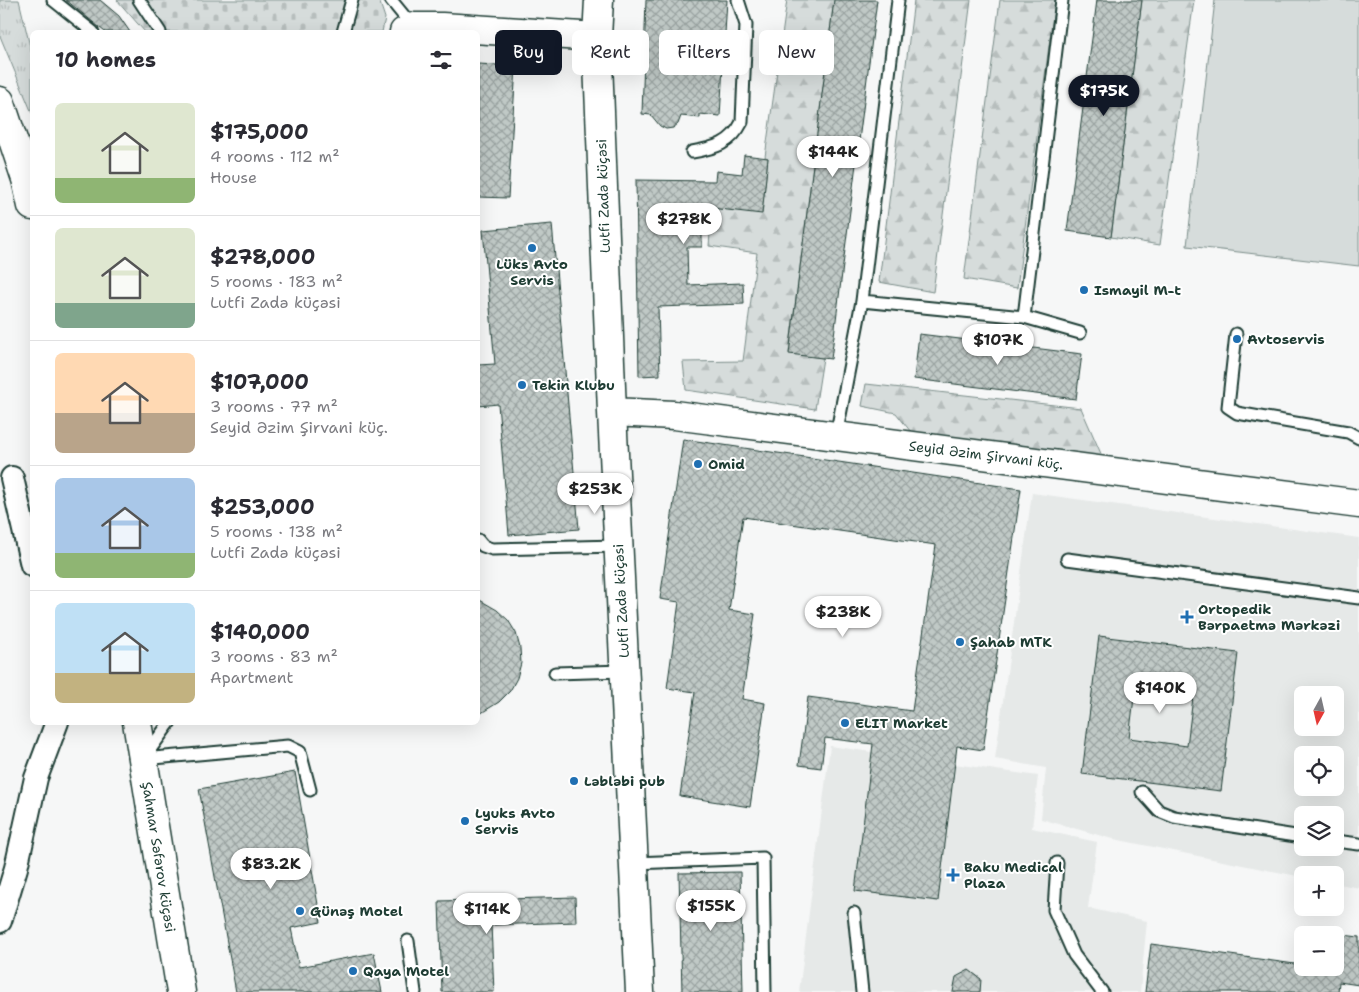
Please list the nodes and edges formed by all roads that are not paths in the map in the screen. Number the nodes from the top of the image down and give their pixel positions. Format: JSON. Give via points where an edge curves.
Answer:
{"nodes":[{"id":1,"x":53,"y":0,"type":"edge"},
{"id":2,"x":139,"y":0,"type":"edge"},
{"id":3,"x":352,"y":0,"type":"edge"},
{"id":4,"x":391,"y":0,"type":"edge"},
{"id":5,"x":599,"y":0,"type":"edge"},
{"id":6,"x":738,"y":0,"type":"edge"},
{"id":7,"x":898,"y":0,"type":"edge"},
{"id":8,"x":1062,"y":0,"type":"edge"},
{"id":9,"x":90,"y":30,"type":"edge"},
{"id":10,"x":159,"y":30,"type":"edge"},
{"id":11,"x":344,"y":30,"type":"edge"},
{"id":12,"x":409,"y":30,"type":"edge"},
{"id":13,"x":597,"y":30,"type":"edge"},
{"id":14,"x":572,"y":35,"type":"edge"},
{"id":15,"x":599,"y":75,"type":"edge"},
{"id":16,"x":0,"y":101,"type":"edge"},
{"id":17,"x":692,"y":152,"type":"dead end"},
{"id":18,"x":29,"y":178,"type":"edge"},
{"id":19,"x":862,"y":301,"type":"junction"},
{"id":20,"x":1024,"y":318,"type":"junction"},
{"id":21,"x":1080,"y":333,"type":"dead end"},
{"id":22,"x":1236,"y":334,"type":"dead end"},
{"id":23,"x":612,"y":412,"type":"junction"},
{"id":24,"x":836,"y":436,"type":"junction"},
{"id":25,"x":1359,"y":438,"type":"edge"},
{"id":26,"x":12,"y":478,"type":"dead end"},
{"id":27,"x":1359,"y":504,"type":"edge"},
{"id":28,"x":480,"y":542,"type":"edge"},
{"id":29,"x":618,"y":546,"type":"junction"},
{"id":30,"x":30,"y":555,"type":"edge"},
{"id":31,"x":1067,"y":559,"type":"dead end"},
{"id":32,"x":1359,"y":598,"type":"edge"},
{"id":33,"x":624,"y":671,"type":"junction"},
{"id":34,"x":555,"y":674,"type":"dead end"},
{"id":35,"x":56,"y":725,"type":"edge"},
{"id":36,"x":137,"y":725,"type":"edge"},
{"id":37,"x":168,"y":725,"type":"edge"},
{"id":38,"x":143,"y":759,"type":"junction"},
{"id":39,"x":310,"y":790,"type":"dead end"},
{"id":40,"x":1142,"y":792,"type":"dead end"},
{"id":41,"x":1294,"y":835,"type":"edge"},
{"id":42,"x":1344,"y":842,"type":"edge"},
{"id":43,"x":1359,"y":844,"type":"edge"},
{"id":44,"x":633,"y":863,"type":"junction"},
{"id":45,"x":1057,"y":863,"type":"dead end"},
{"id":46,"x":854,"y":913,"type":"dead end"},
{"id":47,"x":0,"y":921,"type":"edge"},
{"id":48,"x":408,"y":941,"type":"dead end"},
{"id":49,"x":181,"y":992,"type":"edge"},
{"id":50,"x":415,"y":992,"type":"edge"},
{"id":51,"x":640,"y":992,"type":"edge"},
{"id":52,"x":764,"y":992,"type":"edge"},
{"id":53,"x":862,"y":992,"type":"edge"},
{"id":54,"x":1102,"y":992,"type":"edge"}],
"edges":[{"from":1,"to":9,"type":"lane"},
{"from":2,"to":10,"type":"lane"},
{"from":3,"to":11,"type":"lane"},
{"from":4,"to":12,"type":"lane"},
{"from":5,"to":13,"type":"main road","name":"Lutfi Zadə küçəsi"},
{"from":6,"to":17,"type":"lane","via":[[746,24],[742,122],[736,134],[718,147]]},
{"from":7,"to":19,"type":"lane"},
{"from":8,"to":20,"type":"lane"},
{"from":12,"to":14,"type":"main road","via":[[442,27]]},
{"from":15,"to":23,"type":"main road","name":"Lutfi Zadə küçəsi"},
{"from":16,"to":18,"type":"main road"},
{"from":19,"to":20,"type":"lane"},
{"from":19,"to":24,"type":"lane"},
{"from":20,"to":21,"type":"lane"},
{"from":22,"to":25,"type":"lane","via":[[1228,407],[1237,413],[1348,432]]},
{"from":23,"to":24,"type":"main road","name":"Seyid Əzim Şirvani küç.","via":[[674,415]]},
{"from":23,"to":29,"type":"main road","name":"Lutfi Zadə küçəsi"},
{"from":24,"to":27,"type":"main road","name":"Seyid Əzim Şirvani küç."},
{"from":26,"to":30,"type":"street"},
{"from":28,"to":29,"type":"lane","via":[[492,549]]},
{"from":29,"to":33,"type":"main road","name":"Lutfi Zadə küçəsi"},
{"from":31,"to":32,"type":"lane"},
{"from":33,"to":34,"type":"lane"},
{"from":33,"to":44,"type":"main road","name":"Lutfi Zadə küçəsi"},
{"from":35,"to":47,"type":"street","via":[[36,778],[16,868]]},
{"from":36,"to":38,"type":"main road","name":"Şahmar Səfərov küçəsi"},
{"from":37,"to":38,"type":"lane"},
{"from":38,"to":39,"type":"lane","via":[[288,746],[300,752]]},
{"from":38,"to":49,"type":"main road","name":"Şahmar Səfərov küçəsi"},
{"from":40,"to":41,"type":"lane","via":[[1158,811],[1174,817]]},
{"from":42,"to":43,"type":"lane"},
{"from":44,"to":51,"type":"main road","name":"Lutfi Zadə küçəsi"},
{"from":44,"to":52,"type":"lane","via":[[763,858]]},
{"from":45,"to":54,"type":"lane","via":[[1054,910],[1074,955]]},
{"from":46,"to":53,"type":"lane"},
{"from":48,"to":50,"type":"lane"}]}
